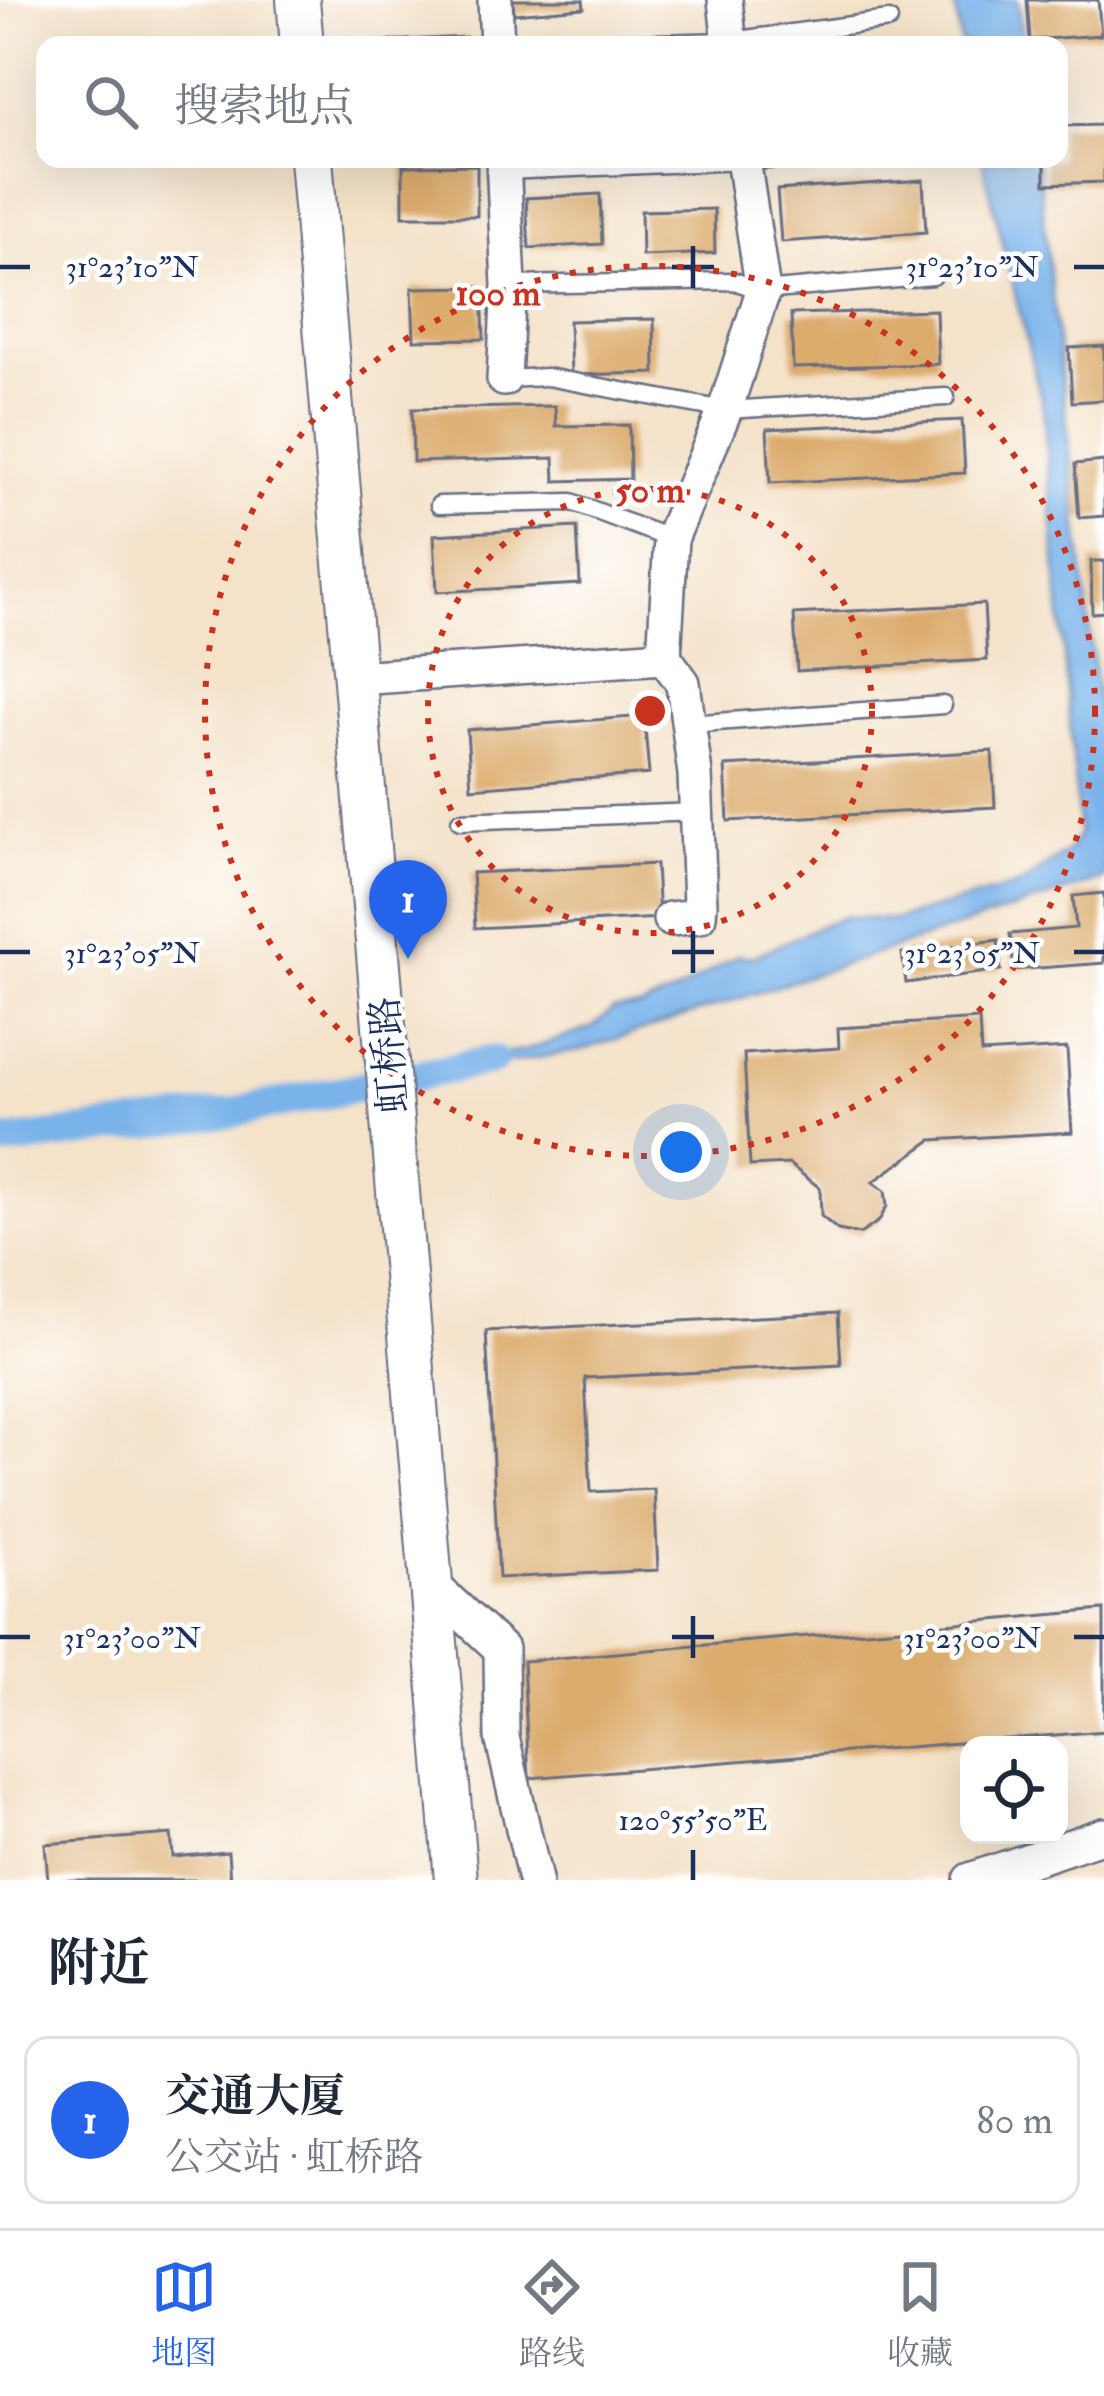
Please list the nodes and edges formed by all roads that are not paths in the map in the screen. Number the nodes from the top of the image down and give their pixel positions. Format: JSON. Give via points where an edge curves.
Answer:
{"nodes":[{"id":1,"x":298,"y":0,"type":"edge"},
{"id":2,"x":495,"y":0,"type":"edge"},
{"id":3,"x":725,"y":0,"type":"edge"},
{"id":4,"x":889,"y":20,"type":"dead end"},
{"id":5,"x":301,"y":36,"type":"edge"},
{"id":6,"x":497,"y":36,"type":"edge"},
{"id":7,"x":729,"y":36,"type":"edge"},
{"id":8,"x":778,"y":36,"type":"edge"},
{"id":9,"x":312,"y":168,"type":"edge"},
{"id":10,"x":503,"y":168,"type":"edge"},
{"id":11,"x":744,"y":168,"type":"edge"},
{"id":12,"x":933,"y":276,"type":"dead end"},
{"id":13,"x":509,"y":285,"type":"junction"},
{"id":14,"x":763,"y":291,"type":"junction"},
{"id":15,"x":504,"y":379,"type":"joint"},
{"id":16,"x":946,"y":397,"type":"dead end"},
{"id":17,"x":725,"y":410,"type":"junction"},
{"id":18,"x":439,"y":505,"type":"dead end"},
{"id":19,"x":671,"y":539,"type":"junction"},
{"id":20,"x":664,"y":657,"type":"junction"},
{"id":21,"x":356,"y":678,"type":"junction"},
{"id":22,"x":944,"y":704,"type":"dead end"},
{"id":23,"x":688,"y":724,"type":"junction"},
{"id":24,"x":697,"y":812,"type":"junction"},
{"id":25,"x":460,"y":821,"type":"dead end"},
{"id":26,"x":670,"y":919,"type":"dead end"},
{"id":27,"x":433,"y":1586,"type":"junction"},
{"id":28,"x":1104,"y":1835,"type":"edge"},
{"id":29,"x":456,"y":1880,"type":"edge"},
{"id":30,"x":535,"y":1880,"type":"edge"},
{"id":31,"x":970,"y":1880,"type":"edge"}],
"edges":[{"from":1,"to":5,"type":"street"},
{"from":2,"to":6,"type":"street"},
{"from":3,"to":7,"type":"street"},
{"from":4,"to":8,"type":"lane"},
{"from":9,"to":21,"type":"street","name":"虹桥路"},
{"from":10,"to":13,"type":"street"},
{"from":11,"to":14,"type":"street"},
{"from":12,"to":14,"type":"lane"},
{"from":13,"to":14,"type":"lane","via":[[734,281]]},
{"from":13,"to":15,"type":"street"},
{"from":14,"to":17,"type":"street"},
{"from":15,"to":17,"type":"lane","via":[[547,377]]},
{"from":16,"to":17,"type":"lane"},
{"from":17,"to":19,"type":"street"},
{"from":18,"to":19,"type":"lane","via":[[572,502]]},
{"from":19,"to":20,"type":"street"},
{"from":20,"to":21,"type":"street"},
{"from":20,"to":23,"type":"street","via":[[683,683]]},
{"from":21,"to":27,"type":"street","name":"虹桥路"},
{"from":22,"to":23,"type":"lane"},
{"from":23,"to":24,"type":"street"},
{"from":24,"to":25,"type":"lane"},
{"from":24,"to":26,"type":"street","via":[[699,916]]},
{"from":27,"to":29,"type":"street","name":"虹桥路"},
{"from":27,"to":30,"type":"street","via":[[501,1649],[502,1737]]},
{"from":28,"to":31,"type":"street"}]}
